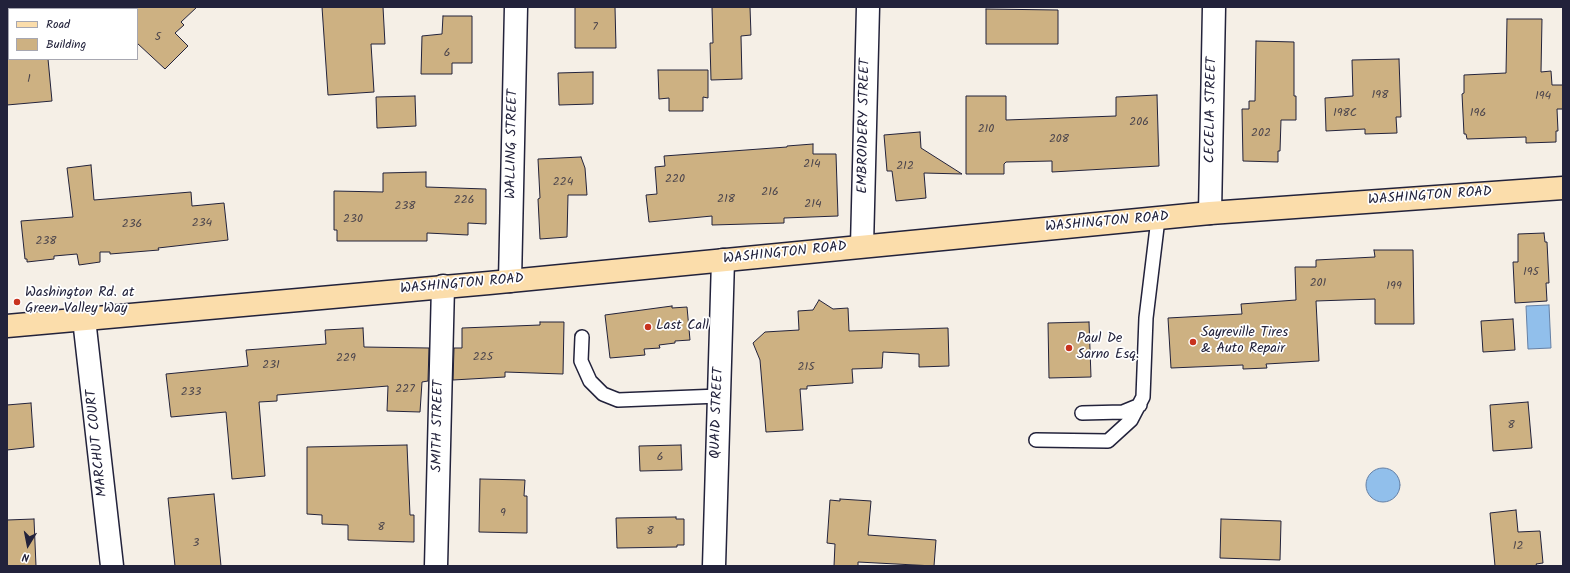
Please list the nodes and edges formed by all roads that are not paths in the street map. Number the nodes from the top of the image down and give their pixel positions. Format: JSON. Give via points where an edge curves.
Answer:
{"nodes":[{"id":1,"x":516,"y":7,"type":"edge"},
{"id":2,"x":868,"y":7,"type":"edge"},
{"id":3,"x":1214,"y":7,"type":"edge"},
{"id":4,"x":1563,"y":188,"type":"edge"},
{"id":5,"x":1210,"y":213,"type":"junction"},
{"id":6,"x":1158,"y":218,"type":"junction"},
{"id":7,"x":862,"y":246,"type":"junction"},
{"id":8,"x":723,"y":260,"type":"junction"},
{"id":9,"x":510,"y":281,"type":"junction"},
{"id":10,"x":443,"y":286,"type":"junction"},
{"id":11,"x":84,"y":319,"type":"junction"},
{"id":12,"x":7,"y":326,"type":"edge"},
{"id":13,"x":582,"y":336,"type":"dead end"},
{"id":14,"x":719,"y":396,"type":"junction"},
{"id":15,"x":1140,"y":405,"type":"junction"},
{"id":16,"x":1082,"y":413,"type":"dead end"},
{"id":17,"x":1036,"y":440,"type":"dead end"},
{"id":18,"x":112,"y":566,"type":"edge"},
{"id":19,"x":436,"y":566,"type":"edge"},
{"id":20,"x":714,"y":566,"type":"edge"}],
"edges":[{"from":1,"to":9,"type":"street","name":"WALLING STREET"},
{"from":2,"to":7,"type":"street","name":"EMBROIDERY STREET"},
{"from":3,"to":5,"type":"street","name":"CECELIA STREET"},
{"from":4,"to":5,"type":"main road","name":"WASHINGTON ROAD"},
{"from":5,"to":6,"type":"main road","name":"WASHINGTON ROAD"},
{"from":6,"to":7,"type":"main road","name":"WASHINGTON ROAD"},
{"from":6,"to":15,"type":"lane","via":[[1146,318],[1144,397]]},
{"from":7,"to":8,"type":"main road","name":"WASHINGTON ROAD"},
{"from":8,"to":9,"type":"main road","name":"WASHINGTON ROAD"},
{"from":8,"to":14,"type":"street","name":"QUAID STREET"},
{"from":9,"to":10,"type":"main road","name":"WASHINGTON ROAD"},
{"from":10,"to":11,"type":"main road","name":"WASHINGTON ROAD"},
{"from":10,"to":19,"type":"street","name":"SMITH STREET"},
{"from":11,"to":12,"type":"main road","name":"WASHINGTON ROAD"},
{"from":11,"to":18,"type":"street","name":"MARCHUT COURT"},
{"from":13,"to":14,"type":"lane","via":[[581,361],[590,381],[603,394],[618,400]]},
{"from":14,"to":20,"type":"street","name":"QUAID STREET"},
{"from":15,"to":16,"type":"lane","via":[[1123,412]]},
{"from":15,"to":17,"type":"lane","via":[[1132,420],[1108,441]]}]}
